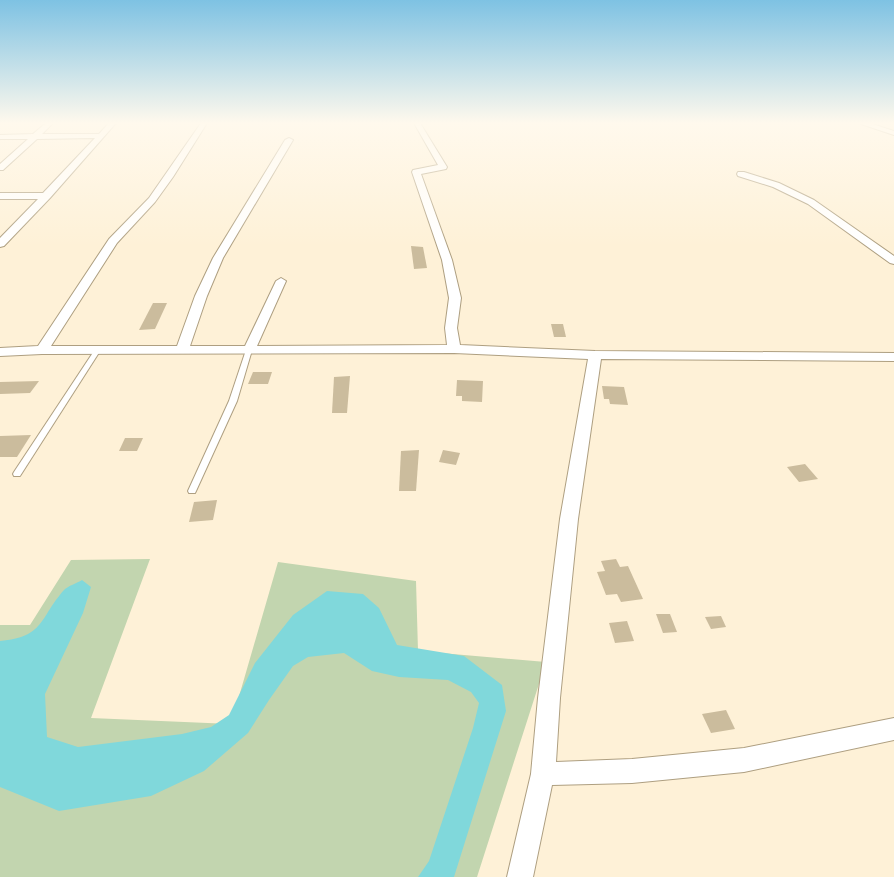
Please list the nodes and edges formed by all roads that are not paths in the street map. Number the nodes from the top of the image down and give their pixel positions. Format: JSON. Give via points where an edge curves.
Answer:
{"nodes":[{"id":1,"x":74,"y":164,"type":"edge"},
{"id":2,"x":176,"y":164,"type":"edge"},
{"id":3,"x":275,"y":164,"type":"edge"},
{"id":4,"x":441,"y":164,"type":"edge"},
{"id":5,"x":741,"y":174,"type":"dead end"},
{"id":6,"x":0,"y":196,"type":"edge"},
{"id":7,"x":47,"y":196,"type":"junction"},
{"id":8,"x":0,"y":244,"type":"edge"},
{"id":9,"x":894,"y":261,"type":"edge"},
{"id":10,"x":281,"y":281,"type":"dead end"},
{"id":11,"x":454,"y":349,"type":"junction"},
{"id":12,"x":42,"y":350,"type":"junction"},
{"id":13,"x":182,"y":350,"type":"junction"},
{"id":14,"x":249,"y":350,"type":"junction"},
{"id":15,"x":97,"y":351,"type":"junction"},
{"id":16,"x":0,"y":352,"type":"edge"},
{"id":17,"x":595,"y":355,"type":"junction"},
{"id":18,"x":894,"y":357,"type":"edge"},
{"id":19,"x":17,"y":474,"type":"dead end"},
{"id":20,"x":192,"y":491,"type":"dead end"},
{"id":21,"x":894,"y":729,"type":"edge"},
{"id":22,"x":543,"y":774,"type":"junction"},
{"id":23,"x":520,"y":877,"type":"edge"}],
"edges":[{"from":1,"to":7,"type":"street"},
{"from":2,"to":12,"type":"street","via":[[160,188],[113,241]]},
{"from":3,"to":13,"type":"street","via":[[218,258]]},
{"from":4,"to":11,"type":"street","via":[[443,167],[416,172],[447,260],[455,298],[451,328]]},
{"from":5,"to":9,"type":"street","via":[[776,185],[811,202]]},
{"from":6,"to":7,"type":"street"},
{"from":7,"to":8,"type":"street"},
{"from":10,"to":14,"type":"street"},
{"from":11,"to":14,"type":"street"},
{"from":11,"to":17,"type":"street"},
{"from":12,"to":15,"type":"street"},
{"from":12,"to":16,"type":"street"},
{"from":13,"to":14,"type":"street"},
{"from":13,"to":15,"type":"street"},
{"from":14,"to":20,"type":"lane","via":[[233,401]]},
{"from":15,"to":19,"type":"lane"},
{"from":17,"to":18,"type":"street"},
{"from":17,"to":22,"type":"street","via":[[569,519]]},
{"from":21,"to":22,"type":"street","via":[[744,760],[632,771]]},
{"from":22,"to":23,"type":"street"}]}
